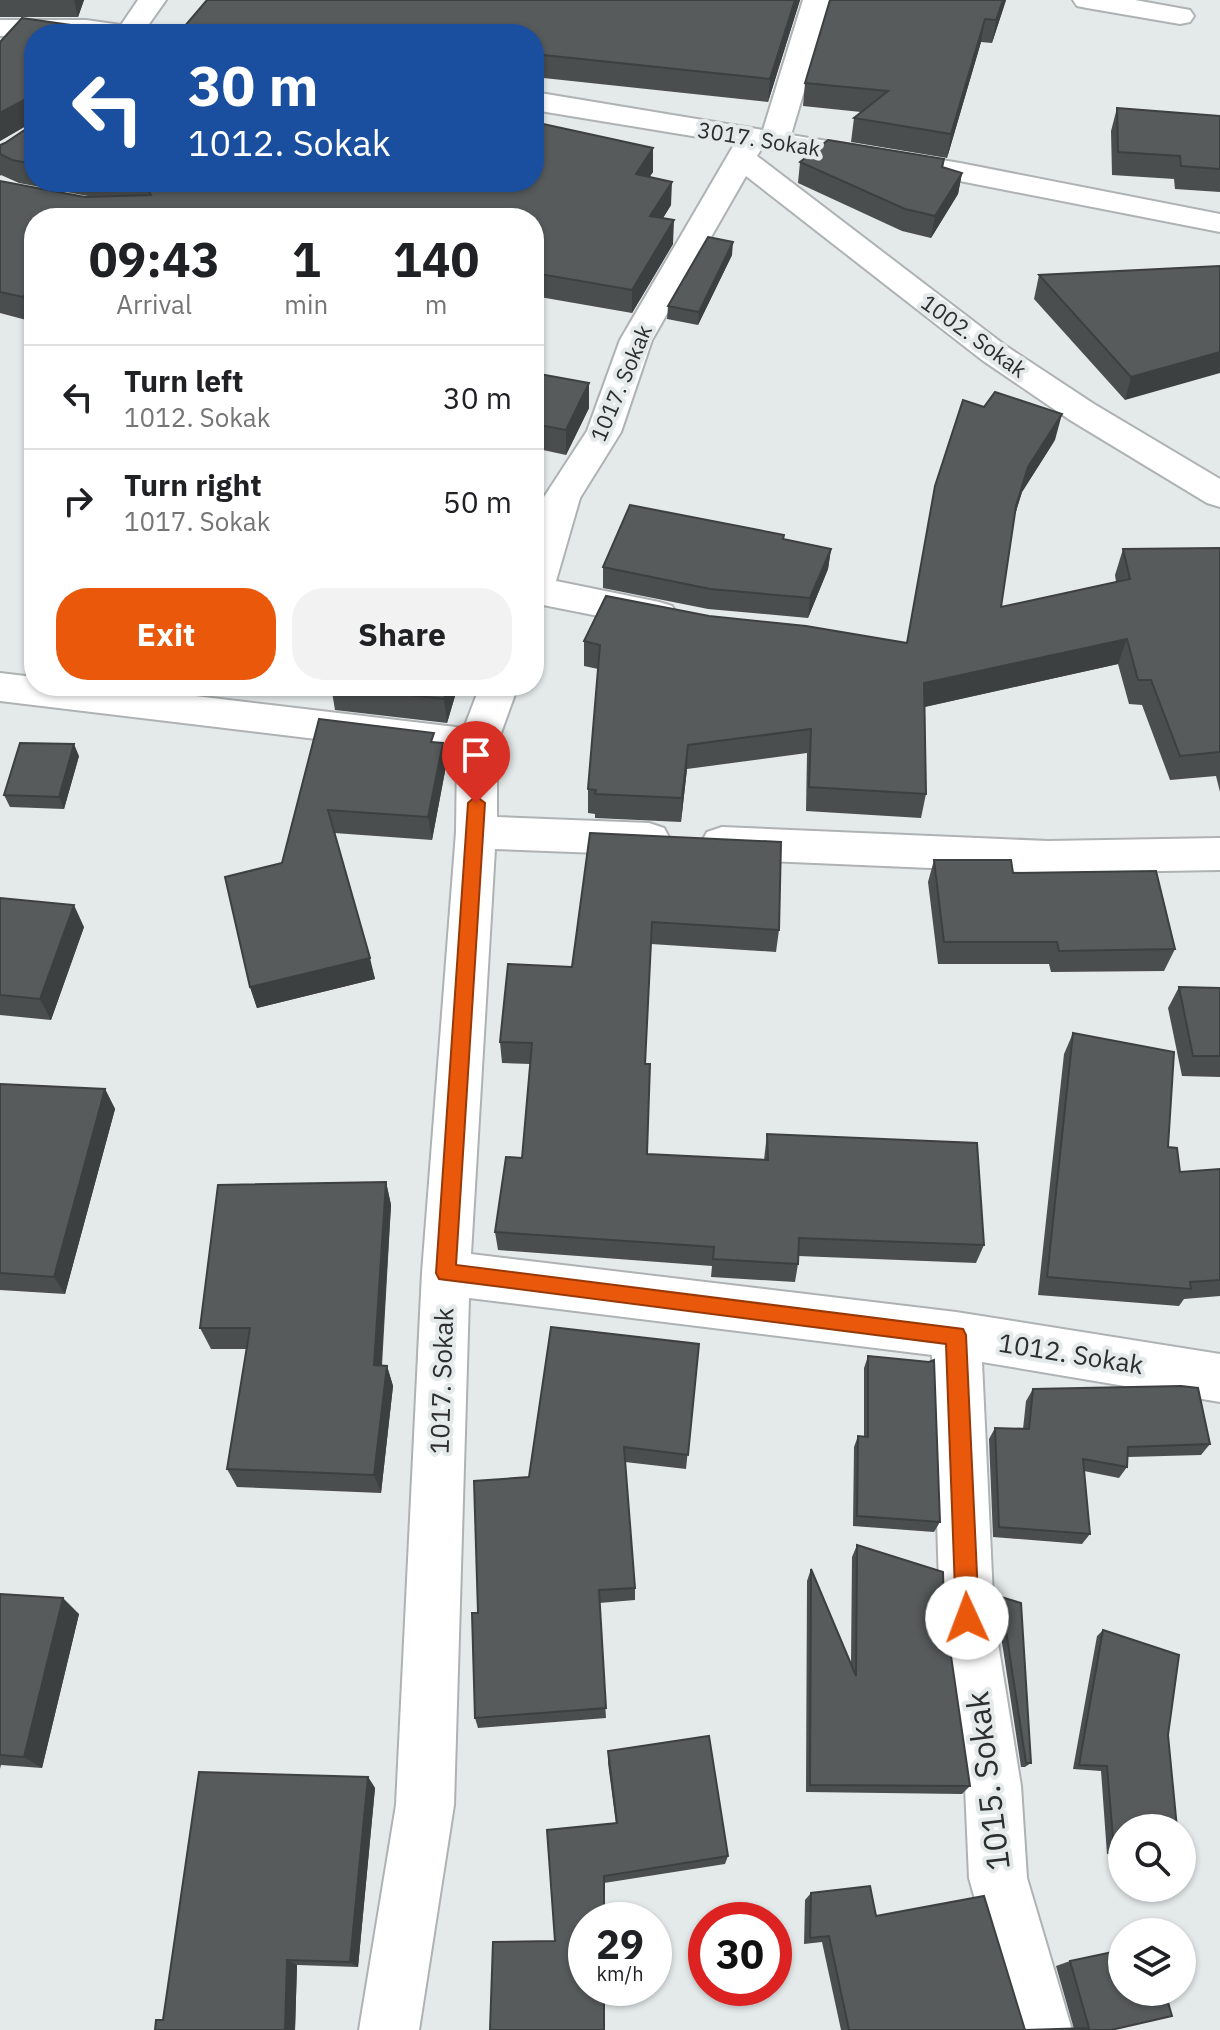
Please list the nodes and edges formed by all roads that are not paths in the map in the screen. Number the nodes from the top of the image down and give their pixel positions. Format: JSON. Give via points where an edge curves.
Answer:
{"nodes":[{"id":1,"x":152,"y":0,"type":"edge"},
{"id":2,"x":817,"y":0,"type":"edge"},
{"id":3,"x":1087,"y":0,"type":"edge"},
{"id":4,"x":1180,"y":16,"type":"dead end"},
{"id":5,"x":134,"y":24,"type":"edge"},
{"id":6,"x":0,"y":28,"type":"edge"},
{"id":7,"x":24,"y":28,"type":"edge"},
{"id":8,"x":544,"y":103,"type":"edge"},
{"id":9,"x":756,"y":146,"type":"junction"},
{"id":10,"x":1220,"y":223,"type":"edge"},
{"id":11,"x":1220,"y":495,"type":"edge"},
{"id":12,"x":544,"y":560,"type":"edge"},
{"id":13,"x":544,"y":594,"type":"edge"},
{"id":14,"x":694,"y":622,"type":"edge"},
{"id":15,"x":0,"y":687,"type":"edge"},
{"id":16,"x":24,"y":690,"type":"edge"},
{"id":17,"x":75,"y":696,"type":"edge"},
{"id":18,"x":495,"y":696,"type":"edge"},
{"id":19,"x":477,"y":744,"type":"junction"},
{"id":20,"x":476,"y":832,"type":"junction"},
{"id":21,"x":1220,"y":854,"type":"edge"},
{"id":22,"x":446,"y":1273,"type":"junction"},
{"id":23,"x":956,"y":1335,"type":"junction"},
{"id":24,"x":1220,"y":1378,"type":"edge"},
{"id":25,"x":389,"y":2030,"type":"edge"},
{"id":26,"x":1042,"y":2030,"type":"edge"}],
"edges":[{"from":1,"to":5,"type":"street"},
{"from":2,"to":9,"type":"street","name":"1017. Sokak"},
{"from":3,"to":4,"type":"street"},
{"from":6,"to":7,"type":"street"},
{"from":8,"to":9,"type":"street","name":"3017. Sokak"},
{"from":9,"to":10,"type":"street","name":"3017. Sokak","via":[[960,172]]},
{"from":9,"to":11,"type":"street","name":"1002. Sokak","via":[[994,353]]},
{"from":9,"to":12,"type":"street","name":"1017. Sokak","via":[[636,340],[604,432],[562,497]]},
{"from":13,"to":14,"type":"street"},
{"from":15,"to":16,"type":"street"},
{"from":17,"to":19,"type":"street"},
{"from":18,"to":19,"type":"street","name":"1017. Sokak"},
{"from":19,"to":20,"type":"street","name":"1017. Sokak"},
{"from":20,"to":21,"type":"street","via":[[1048,857]]},
{"from":20,"to":22,"type":"street","name":"1017. Sokak"},
{"from":22,"to":23,"type":"street","name":"1012. Sokak"},
{"from":22,"to":25,"type":"street","name":"1017. Sokak","via":[[425,1805]]},
{"from":23,"to":24,"type":"street","name":"1012. Sokak"},
{"from":23,"to":26,"type":"street","name":"1015. Sokak","via":[[967,1618],[993,1786],[998,1878]]}]}
